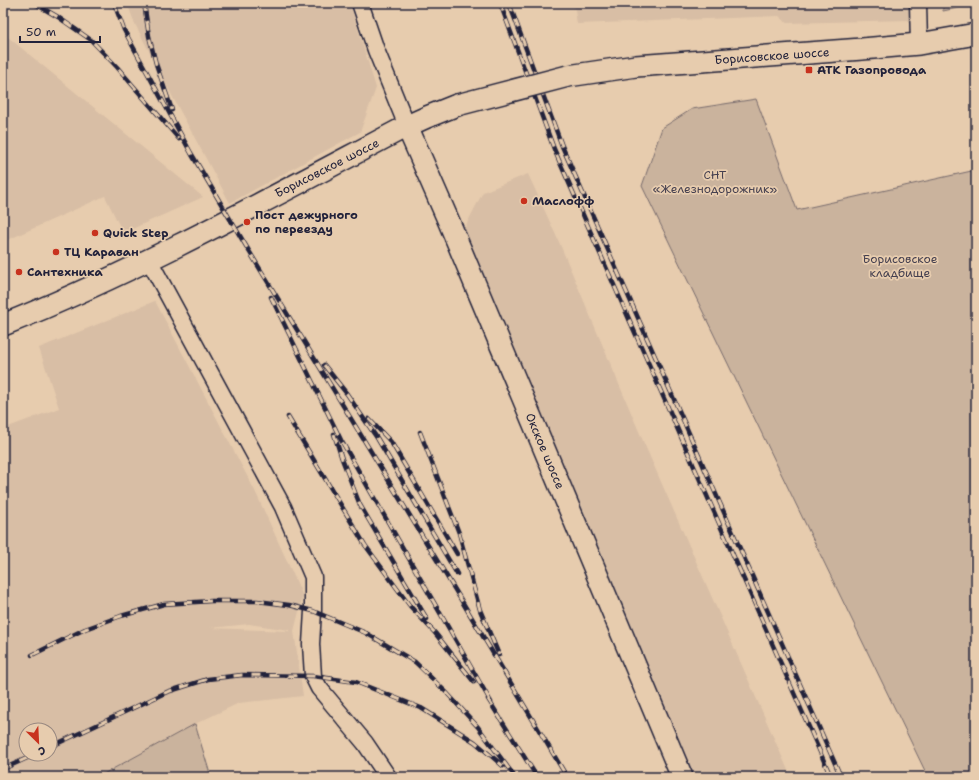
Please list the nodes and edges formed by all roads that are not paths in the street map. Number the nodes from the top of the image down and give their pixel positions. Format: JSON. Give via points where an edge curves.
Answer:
{"nodes":[{"id":1,"x":360,"y":3,"type":"edge"},
{"id":2,"x":918,"y":3,"type":"edge"},
{"id":3,"x":976,"y":34,"type":"edge"},
{"id":4,"x":920,"y":44,"type":"junction"},
{"id":5,"x":407,"y":126,"type":"junction"},
{"id":6,"x":149,"y":260,"type":"junction"},
{"id":7,"x":3,"y":325,"type":"edge"},
{"id":8,"x":388,"y":777,"type":"edge"},
{"id":9,"x":682,"y":777,"type":"edge"}],
"edges":[{"from":1,"to":5,"type":"street"},
{"from":2,"to":4,"type":"street"},
{"from":3,"to":4,"type":"main road","name":"Борисовское шоссе"},
{"from":4,"to":5,"type":"main road","name":"Борисовское шоссе","bridge":true,"via":[[636,66],[568,76],[457,105]]},
{"from":5,"to":6,"type":"main road","name":"Борисовское шоссе"},
{"from":5,"to":9,"type":"main road","name":"Окское шоссе"},
{"from":6,"to":7,"type":"main road","name":"Борисовское шоссе"},
{"from":6,"to":8,"type":"street","via":[[283,507],[313,577],[313,676],[319,688],[365,743]]}]}
